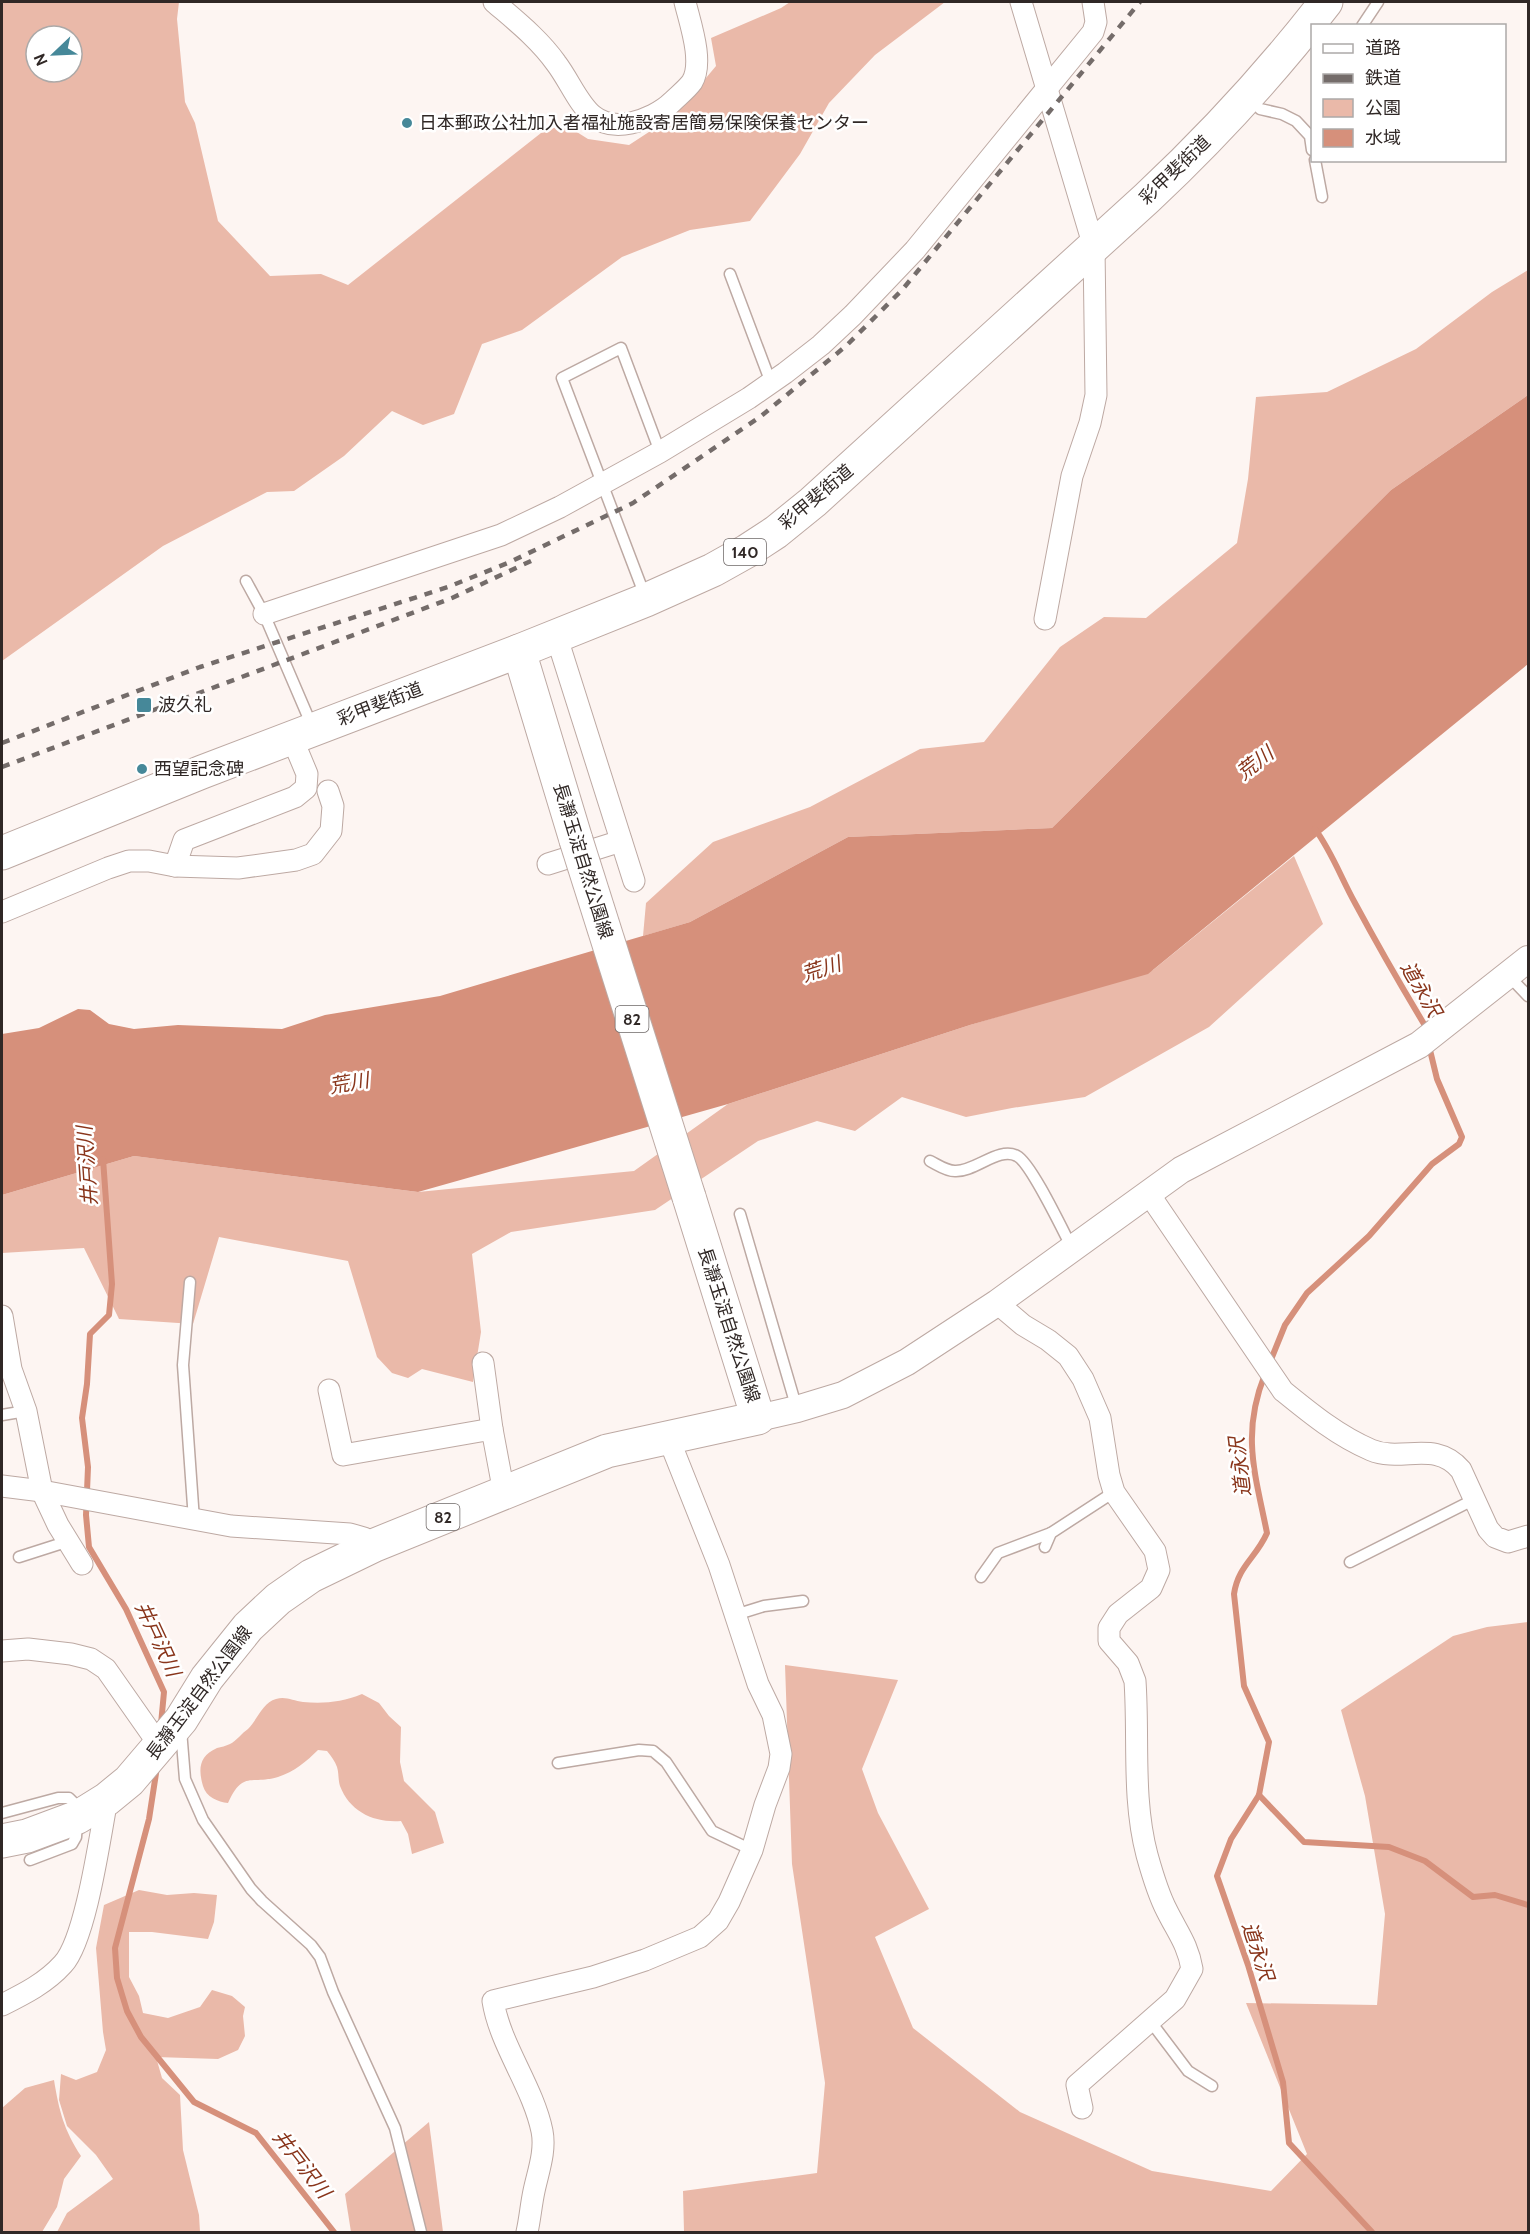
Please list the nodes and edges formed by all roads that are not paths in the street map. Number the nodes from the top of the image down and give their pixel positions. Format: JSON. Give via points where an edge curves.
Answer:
{"nodes":[{"id":1,"x":494,"y":2,"type":"edge"},
{"id":2,"x":685,"y":2,"type":"edge"},
{"id":3,"x":1021,"y":2,"type":"edge"},
{"id":4,"x":1093,"y":2,"type":"edge"},
{"id":5,"x":1326,"y":2,"type":"edge"},
{"id":6,"x":1378,"y":2,"type":"edge"},
{"id":7,"x":1363,"y":24,"type":"edge"},
{"id":8,"x":1046,"y":91,"type":"junction"},
{"id":9,"x":1247,"y":95,"type":"junction"},
{"id":10,"x":1311,"y":143,"type":"edge"},
{"id":11,"x":1314,"y":162,"type":"edge"},
{"id":12,"x":1322,"y":197,"type":"dead end"},
{"id":13,"x":1094,"y":247,"type":"junction"},
{"id":14,"x":730,"y":274,"type":"dead end"},
{"id":15,"x":771,"y":383,"type":"junction"},
{"id":16,"x":660,"y":452,"type":"junction"},
{"id":17,"x":602,"y":485,"type":"junction"},
{"id":18,"x":246,"y":580,"type":"dead end"},
{"id":19,"x":646,"y":600,"type":"junction"},
{"id":20,"x":264,"y":614,"type":"junction"},
{"id":21,"x":1045,"y":619,"type":"dead end"},
{"id":22,"x":556,"y":636,"type":"junction"},
{"id":23,"x":519,"y":651,"type":"junction"},
{"id":24,"x":303,"y":734,"type":"junction"},
{"id":25,"x":328,"y":791,"type":"dead end"},
{"id":26,"x":621,"y":841,"type":"junction"},
{"id":27,"x":2,"y":854,"type":"edge"},
{"id":28,"x":548,"y":864,"type":"dead end"},
{"id":29,"x":175,"y":866,"type":"junction"},
{"id":30,"x":634,"y":881,"type":"dead end"},
{"id":31,"x":2,"y":912,"type":"edge"},
{"id":32,"x":1528,"y":959,"type":"edge"},
{"id":33,"x":1508,"y":975,"type":"junction"},
{"id":34,"x":1528,"y":996,"type":"edge"},
{"id":35,"x":930,"y":1161,"type":"dead end"},
{"id":36,"x":1149,"y":1194,"type":"junction"},
{"id":37,"x":740,"y":1214,"type":"dead end"},
{"id":38,"x":1072,"y":1248,"type":"junction"},
{"id":39,"x":190,"y":1282,"type":"dead end"},
{"id":40,"x":997,"y":1303,"type":"junction"},
{"id":41,"x":2,"y":1316,"type":"edge"},
{"id":42,"x":483,"y":1363,"type":"dead end"},
{"id":43,"x":329,"y":1390,"type":"dead end"},
{"id":44,"x":797,"y":1409,"type":"junction"},
{"id":45,"x":26,"y":1411,"type":"junction"},
{"id":46,"x":2,"y":1415,"type":"edge"},
{"id":47,"x":758,"y":1418,"type":"junction"},
{"id":48,"x":492,"y":1429,"type":"junction"},
{"id":49,"x":668,"y":1437,"type":"junction"},
{"id":50,"x":2,"y":1486,"type":"edge"},
{"id":51,"x":42,"y":1491,"type":"junction"},
{"id":52,"x":1114,"y":1492,"type":"junction"},
{"id":53,"x":504,"y":1493,"type":"junction"},
{"id":54,"x":1475,"y":1499,"type":"junction"},
{"id":55,"x":194,"y":1520,"type":"junction"},
{"id":56,"x":1051,"y":1533,"type":"junction"},
{"id":57,"x":1528,"y":1536,"type":"edge"},
{"id":58,"x":69,"y":1541,"type":"junction"},
{"id":59,"x":375,"y":1545,"type":"junction"},
{"id":60,"x":1046,"y":1547,"type":"dead end"},
{"id":61,"x":19,"y":1557,"type":"dead end"},
{"id":62,"x":1350,"y":1562,"type":"dead end"},
{"id":63,"x":82,"y":1564,"type":"dead end"},
{"id":64,"x":981,"y":1577,"type":"dead end"},
{"id":65,"x":803,"y":1601,"type":"dead end"},
{"id":66,"x":735,"y":1615,"type":"junction"},
{"id":67,"x":2,"y":1651,"type":"edge"},
{"id":68,"x":181,"y":1720,"type":"junction"},
{"id":69,"x":160,"y":1746,"type":"junction"},
{"id":70,"x":558,"y":1763,"type":"dead end"},
{"id":71,"x":90,"y":1810,"type":"junction"},
{"id":72,"x":2,"y":1813,"type":"edge"},
{"id":73,"x":2,"y":1841,"type":"edge"},
{"id":74,"x":752,"y":1850,"type":"junction"},
{"id":75,"x":30,"y":1860,"type":"dead end"},
{"id":76,"x":2,"y":2005,"type":"edge"},
{"id":77,"x":1150,"y":2022,"type":"junction"},
{"id":78,"x":1212,"y":2086,"type":"dead end"},
{"id":79,"x":1082,"y":2108,"type":"dead end"},
{"id":80,"x":421,"y":2232,"type":"edge"},
{"id":81,"x":527,"y":2232,"type":"edge"}],
"edges":[{"from":1,"to":2,"type":"street","via":[[533,35],[556,62],[585,109],[598,120],[616,126],[641,120],[669,105],[692,82],[698,56]]},
{"from":3,"to":8,"type":"street"},
{"from":4,"to":8,"type":"street","via":[[1093,32]]},
{"from":5,"to":9,"type":"main road","name":"彩甲斐街道","number":"140"},
{"from":6,"to":7,"type":"lane"},
{"from":8,"to":13,"type":"street"},
{"from":8,"to":15,"type":"street","via":[[915,250],[821,345]]},
{"from":9,"to":10,"type":"lane","via":[[1260,109],[1296,121],[1310,136]]},
{"from":9,"to":13,"type":"main road","name":"彩甲斐街道","number":"140","via":[[1196,152]]},
{"from":11,"to":12,"type":"lane"},
{"from":13,"to":19,"type":"main road","name":"彩甲斐街道","number":"140","via":[[776,532],[713,570]]},
{"from":13,"to":21,"type":"street","via":[[1096,395],[1072,476]]},
{"from":14,"to":15,"type":"lane"},
{"from":15,"to":16,"type":"street"},
{"from":16,"to":17,"type":"street"},
{"from":16,"to":17,"type":"lane","via":[[621,348],[562,378]]},
{"from":17,"to":19,"type":"lane"},
{"from":17,"to":20,"type":"street","via":[[501,535]]},
{"from":18,"to":20,"type":"lane"},
{"from":19,"to":22,"type":"main road","name":"彩甲斐街道","number":"140"},
{"from":20,"to":24,"type":"lane"},
{"from":22,"to":23,"type":"main road","name":"彩甲斐街道","number":"140"},
{"from":22,"to":26,"type":"street"},
{"from":23,"to":24,"type":"main road","name":"彩甲斐街道","number":"140"},
{"from":23,"to":47,"type":"main road","name":"長瀞玉淀自然公園線","number":"82","bridge":true},
{"from":24,"to":27,"type":"main road","name":"彩甲斐街道","number":"140"},
{"from":24,"to":29,"type":"street","via":[[306,788],[295,797],[184,840]]},
{"from":25,"to":29,"type":"street","via":[[333,806],[331,831],[314,854],[238,868]]},
{"from":26,"to":28,"type":"street"},
{"from":26,"to":30,"type":"street"},
{"from":29,"to":31,"type":"street","via":[[129,861]]},
{"from":32,"to":33,"type":"street"},
{"from":33,"to":34,"type":"lane"},
{"from":33,"to":36,"type":"street","via":[[1419,1044],[1181,1170]]},
{"from":35,"to":38,"type":"lane","via":[[957,1172],[998,1156],[1021,1158]]},
{"from":36,"to":38,"type":"street"},
{"from":36,"to":54,"type":"street","via":[[1283,1391],[1344,1437],[1373,1451],[1443,1455],[1456,1463]]},
{"from":37,"to":44,"type":"lane"},
{"from":38,"to":40,"type":"street"},
{"from":39,"to":55,"type":"lane","via":[[183,1365]]},
{"from":40,"to":44,"type":"street","via":[[907,1362],[843,1395]]},
{"from":40,"to":52,"type":"street","via":[[1068,1356],[1083,1379],[1100,1418]]},
{"from":41,"to":45,"type":"street","via":[[11,1368]]},
{"from":42,"to":48,"type":"street"},
{"from":43,"to":48,"type":"street","via":[[343,1455]]},
{"from":44,"to":47,"type":"street"},
{"from":45,"to":46,"type":"lane"},
{"from":45,"to":51,"type":"street"},
{"from":47,"to":49,"type":"main road","name":"長瀞玉淀自然公園線","number":"82"},
{"from":48,"to":53,"type":"street"},
{"from":49,"to":53,"type":"main road","name":"長瀞玉淀自然公園線","number":"82","via":[[607,1451]]},
{"from":49,"to":66,"type":"street"},
{"from":50,"to":51,"type":"street"},
{"from":51,"to":55,"type":"street"},
{"from":51,"to":58,"type":"street"},
{"from":52,"to":56,"type":"lane"},
{"from":52,"to":77,"type":"street","via":[[1155,1551],[1159,1570],[1151,1588],[1118,1614],[1109,1628],[1109,1641],[1128,1663],[1135,1681],[1137,1801],[1148,1858],[1166,1908],[1189,1950],[1192,1970],[1175,1999]]},
{"from":53,"to":59,"type":"main road","name":"長瀞玉淀自然公園線","number":"82"},
{"from":54,"to":57,"type":"street","via":[[1495,1536],[1508,1542]]},
{"from":54,"to":62,"type":"lane"},
{"from":55,"to":59,"type":"street","via":[[350,1534]]},
{"from":56,"to":60,"type":"lane"},
{"from":56,"to":64,"type":"lane","via":[[998,1553]]},
{"from":58,"to":61,"type":"lane"},
{"from":58,"to":63,"type":"street"},
{"from":59,"to":68,"type":"main road","name":"長瀞玉淀自然公園線","number":"82","via":[[310,1576],[278,1599],[248,1627],[207,1678]]},
{"from":65,"to":66,"type":"lane"},
{"from":66,"to":74,"type":"street","via":[[758,1684],[773,1715],[781,1754]]},
{"from":67,"to":69,"type":"street","via":[[28,1649],[91,1659],[106,1669]]},
{"from":68,"to":69,"type":"main road","name":"長瀞玉淀自然公園線","number":"82"},
{"from":68,"to":80,"type":"lane","via":[[185,1779],[203,1820],[250,1889],[311,1944],[320,1957],[395,2128]]},
{"from":69,"to":71,"type":"main road","name":"長瀞玉淀自然公園線","number":"82","via":[[129,1781]]},
{"from":70,"to":74,"type":"lane","via":[[653,1751],[666,1762],[712,1831]]},
{"from":71,"to":72,"type":"lane","via":[[69,1798],[58,1798]]},
{"from":71,"to":73,"type":"main road","name":"長瀞玉淀自然公園線","number":"82","via":[[27,1836]]},
{"from":71,"to":75,"type":"lane","via":[[72,1844]]},
{"from":71,"to":76,"type":"street","via":[[98,1851],[78,1938],[65,1962],[43,1983]]},
{"from":74,"to":81,"type":"street","via":[[718,1921],[700,1937],[593,1977],[493,2001],[495,2017],[542,2132],[542,2161]]},
{"from":77,"to":78,"type":"lane","via":[[1188,2071]]},
{"from":77,"to":79,"type":"street","via":[[1077,2085]]}]}
